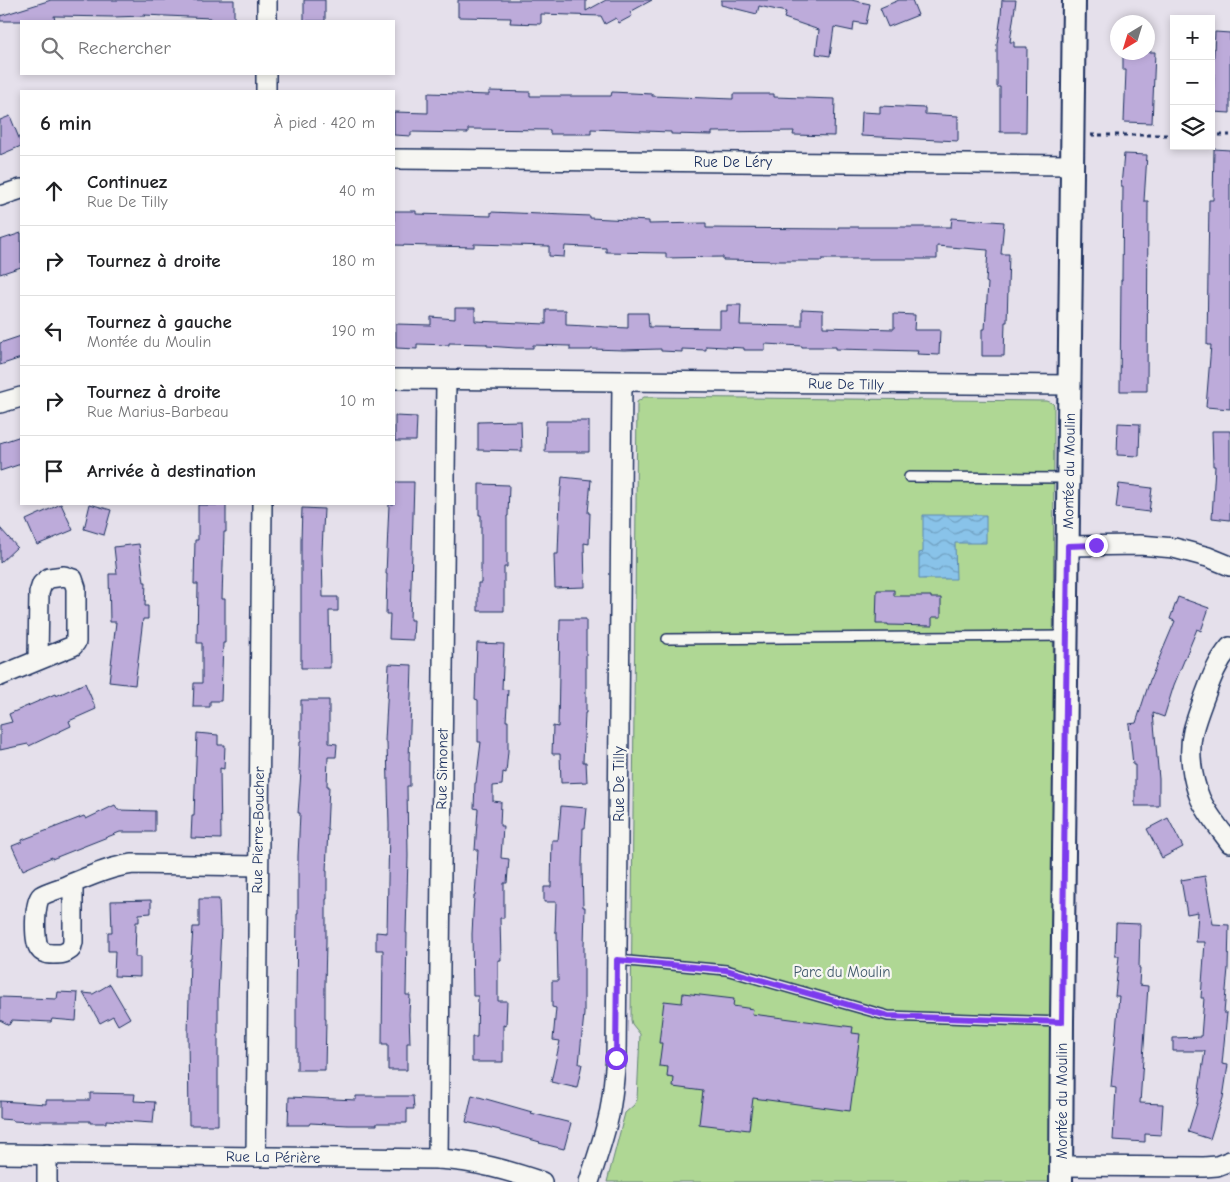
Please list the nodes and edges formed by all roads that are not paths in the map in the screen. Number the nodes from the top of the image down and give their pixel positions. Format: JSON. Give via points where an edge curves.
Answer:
{"nodes":[{"id":1,"x":268,"y":0,"type":"edge"},
{"id":2,"x":1074,"y":0,"type":"edge"},
{"id":3,"x":267,"y":20,"type":"edge"},
{"id":4,"x":266,"y":75,"type":"edge"},
{"id":5,"x":266,"y":90,"type":"edge"},
{"id":6,"x":395,"y":159,"type":"edge"},
{"id":7,"x":1073,"y":165,"type":"junction"},
{"id":8,"x":20,"y":189,"type":"edge"},
{"id":9,"x":0,"y":196,"type":"edge"},
{"id":10,"x":395,"y":380,"type":"edge"},
{"id":11,"x":446,"y":380,"type":"junction"},
{"id":12,"x":622,"y":382,"type":"junction"},
{"id":13,"x":1070,"y":385,"type":"junction"},
{"id":14,"x":20,"y":397,"type":"edge"},
{"id":15,"x":0,"y":403,"type":"edge"},
{"id":16,"x":909,"y":477,"type":"dead end"},
{"id":17,"x":1069,"y":478,"type":"junction"},
{"id":18,"x":262,"y":505,"type":"edge"},
{"id":19,"x":1068,"y":546,"type":"junction"},
{"id":20,"x":1230,"y":566,"type":"edge"},
{"id":21,"x":1068,"y":636,"type":"junction"},
{"id":22,"x":667,"y":640,"type":"dead end"},
{"id":23,"x":1230,"y":647,"type":"edge"},
{"id":24,"x":38,"y":660,"type":"dead end"},
{"id":25,"x":0,"y":676,"type":"edge"},
{"id":26,"x":1230,"y":842,"type":"edge"},
{"id":27,"x":258,"y":866,"type":"junction"},
{"id":28,"x":72,"y":884,"type":"dead end"},
{"id":29,"x":617,"y":960,"type":"junction"},
{"id":30,"x":1062,"y":1022,"type":"junction"},
{"id":31,"x":0,"y":1154,"type":"edge"},
{"id":32,"x":47,"y":1154,"type":"junction"},
{"id":33,"x":256,"y":1157,"type":"junction"},
{"id":34,"x":438,"y":1159,"type":"junction"},
{"id":35,"x":1230,"y":1161,"type":"edge"},
{"id":36,"x":1062,"y":1174,"type":"edge"},
{"id":37,"x":47,"y":1182,"type":"edge"},
{"id":38,"x":542,"y":1182,"type":"edge"},
{"id":39,"x":589,"y":1182,"type":"edge"}],
"edges":[{"from":1,"to":3,"type":"street"},
{"from":2,"to":7,"type":"street","name":"Montée du Moulin"},
{"from":4,"to":5,"type":"street"},
{"from":6,"to":7,"type":"street","name":"Rue De Léry"},
{"from":7,"to":13,"type":"street","name":"Montée du Moulin"},
{"from":8,"to":9,"type":"street"},
{"from":10,"to":11,"type":"street","name":"Rue De Tilly"},
{"from":11,"to":12,"type":"street","name":"Rue De Tilly"},
{"from":11,"to":34,"type":"street","name":"Rue Simonet"},
{"from":12,"to":13,"type":"street","name":"Rue De Tilly"},
{"from":12,"to":29,"type":"street","name":"Rue De Tilly"},
{"from":13,"to":17,"type":"street","name":"Montée du Moulin"},
{"from":14,"to":15,"type":"street"},
{"from":16,"to":17,"type":"lane"},
{"from":17,"to":19,"type":"street","name":"Montée du Moulin"},
{"from":18,"to":27,"type":"street","name":"Rue Pierre-Boucher"},
{"from":19,"to":20,"type":"street","via":[[1174,548]]},
{"from":19,"to":21,"type":"street","name":"Montée du Moulin"},
{"from":21,"to":22,"type":"lane"},
{"from":21,"to":30,"type":"street","name":"Montée du Moulin"},
{"from":23,"to":26,"type":"street","via":[[1217,665],[1197,716],[1191,755],[1200,799]]},
{"from":24,"to":25,"type":"street"},
{"from":27,"to":28,"type":"street","via":[[133,864],[110,868]]},
{"from":27,"to":33,"type":"street","name":"Rue Pierre-Boucher"},
{"from":29,"to":30,"type":"lane","via":[[726,970],[888,1016]]},
{"from":29,"to":39,"type":"street","name":"Rue De Tilly","via":[[614,1090]]},
{"from":30,"to":36,"type":"street","name":"Montée du Moulin"},
{"from":31,"to":32,"type":"street","name":"Rue La Périère"},
{"from":32,"to":33,"type":"street","name":"Rue La Périère"},
{"from":32,"to":37,"type":"street"},
{"from":33,"to":34,"type":"street","name":"Rue La Périère"},
{"from":34,"to":38,"type":"street","name":"Rue La Périère","via":[[477,1163]]},
{"from":35,"to":36,"type":"street","via":[[1217,1166]]}]}
